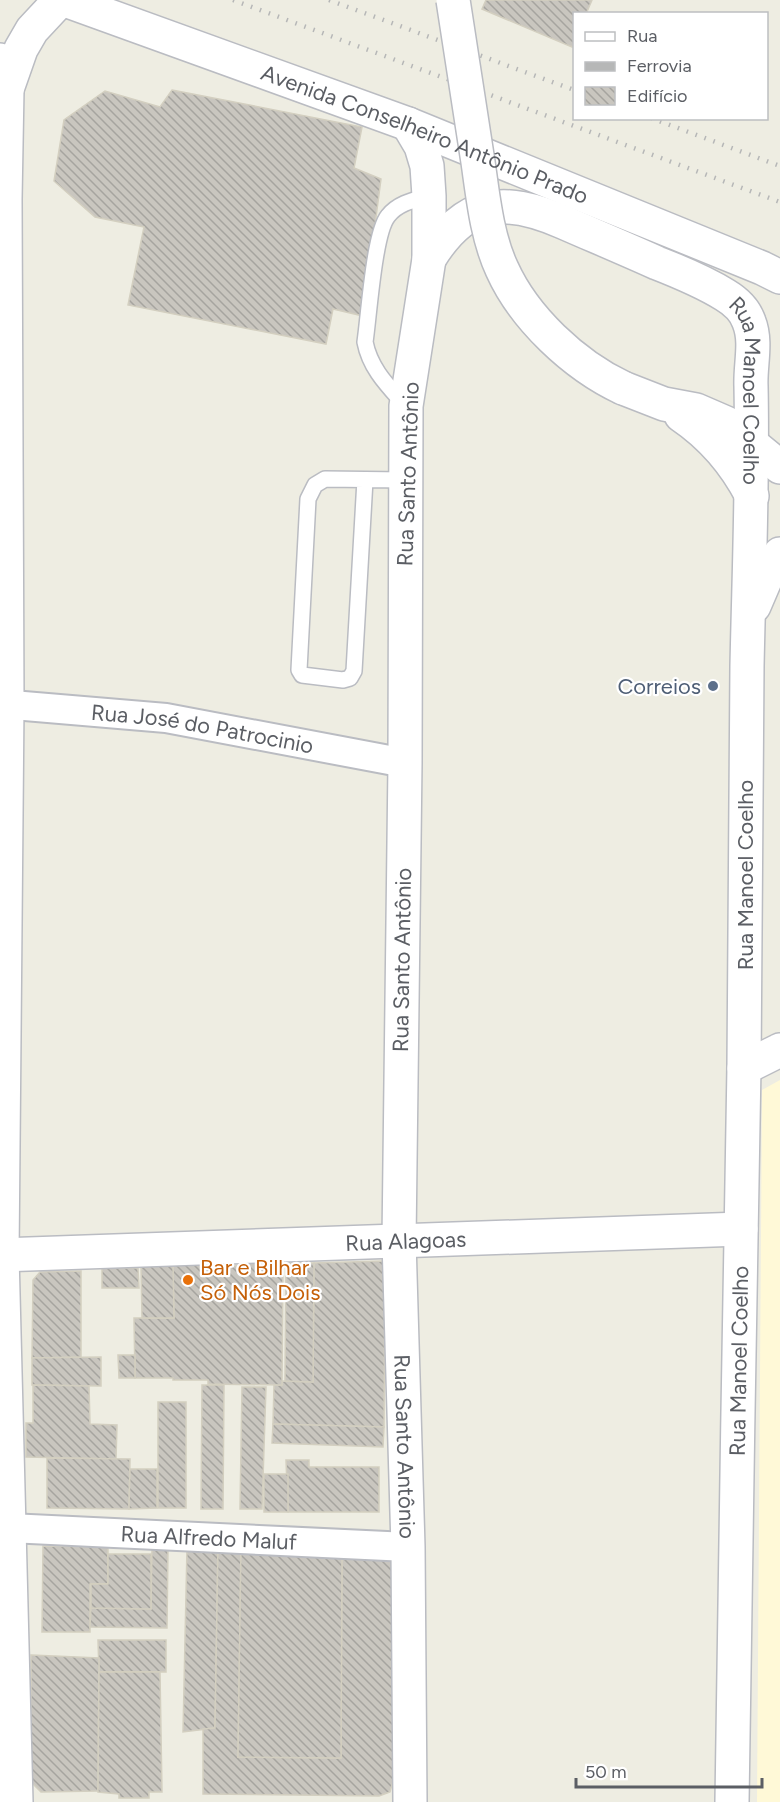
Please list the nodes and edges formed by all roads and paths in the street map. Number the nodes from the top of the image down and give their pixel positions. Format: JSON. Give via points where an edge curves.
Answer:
{"nodes":[{"id":1,"x":60,"y":0,"type":"edge"},
{"id":2,"x":65,"y":0,"type":"edge"},
{"id":3,"x":453,"y":0,"type":"edge"},
{"id":4,"x":3,"y":74,"type":"edge"},
{"id":5,"x":408,"y":124,"type":"junction"},
{"id":6,"x":429,"y":196,"type":"junction"},
{"id":7,"x":3,"y":199,"type":"edge"},
{"id":8,"x":429,"y":259,"type":"junction"},
{"id":9,"x":780,"y":277,"type":"edge"},
{"id":10,"x":750,"y":371,"type":"junction"},
{"id":11,"x":664,"y":404,"type":"junction"},
{"id":12,"x":406,"y":406,"type":"junction"},
{"id":13,"x":696,"y":410,"type":"junction"},
{"id":14,"x":766,"y":447,"type":"edge"},
{"id":15,"x":780,"y":467,"type":"edge"},
{"id":16,"x":365,"y":480,"type":"junction"},
{"id":17,"x":405,"y":480,"type":"junction"},
{"id":18,"x":752,"y":496,"type":"junction"},
{"id":19,"x":3,"y":498,"type":"edge"},
{"id":20,"x":780,"y":554,"type":"edge"},
{"id":21,"x":748,"y":620,"type":"junction"},
{"id":22,"x":4,"y":704,"type":"edge"},
{"id":23,"x":405,"y":763,"type":"junction"},
{"id":24,"x":780,"y":1050,"type":"edge"},
{"id":25,"x":744,"y":1068,"type":"junction"},
{"id":26,"x":741,"y":1229,"type":"junction"},
{"id":27,"x":399,"y":1241,"type":"junction"},
{"id":28,"x":1,"y":1255,"type":"edge"},
{"id":29,"x":9,"y":1528,"type":"junction"},
{"id":30,"x":408,"y":1547,"type":"junction"},
{"id":31,"x":16,"y":1802,"type":"edge"},
{"id":32,"x":410,"y":1802,"type":"edge"},
{"id":33,"x":732,"y":1802,"type":"edge"}],
"edges":[{"from":1,"to":4,"type":"street","via":[[32,30]]},
{"from":2,"to":5,"type":"street","name":"Avenida Conselheiro Antônio Prado"},
{"from":3,"to":11,"type":"street","bridge":true,"via":[[482,187],[501,268],[542,327],[595,373]]},
{"from":4,"to":7,"type":"street"},
{"from":5,"to":6,"type":"street","name":"Rua Santo Antônio","via":[[427,166]]},
{"from":5,"to":9,"type":"street","name":"Avenida Conselheiro Antônio Prado"},
{"from":6,"to":8,"type":"street","name":"Rua Santo Antônio"},
{"from":6,"to":12,"type":"lane","via":[[397,207],[382,225],[365,342],[376,371]]},
{"from":7,"to":19,"type":"street"},
{"from":8,"to":10,"type":"street","name":"Rua Manoel Coelho","via":[[443,237],[472,213],[508,206],[540,212],[680,273],[737,304],[752,330]]},
{"from":8,"to":12,"type":"street","name":"Rua Santo Antônio"},
{"from":10,"to":13,"type":"street","via":[[723,399]]},
{"from":10,"to":14,"type":"street","name":"Rua Manoel Coelho"},
{"from":11,"to":13,"type":"street"},
{"from":11,"to":18,"type":"street","via":[[689,420],[722,451]]},
{"from":12,"to":17,"type":"street","name":"Rua Santo Antônio"},
{"from":13,"to":14,"type":"street"},
{"from":14,"to":15,"type":"street"},
{"from":14,"to":18,"type":"street","name":"Rua Manoel Coelho"},
{"from":16,"to":16,"type":"lane","via":[[325,479],[315,484],[308,499],[299,670],[302,675],[343,680],[354,671]]},
{"from":16,"to":17,"type":"lane"},
{"from":17,"to":23,"type":"street","name":"Rua Santo Antônio"},
{"from":18,"to":21,"type":"street","name":"Rua Manoel Coelho"},
{"from":19,"to":22,"type":"street"},
{"from":20,"to":21,"type":"street"},
{"from":21,"to":25,"type":"street","name":"Rua Manoel Coelho"},
{"from":22,"to":23,"type":"street","name":"Rua José do Patrocinio","via":[[166,718]]},
{"from":22,"to":28,"type":"street"},
{"from":23,"to":27,"type":"street","name":"Rua Santo Antônio"},
{"from":24,"to":25,"type":"street"},
{"from":25,"to":26,"type":"street","name":"Rua Manoel Coelho"},
{"from":26,"to":27,"type":"street","name":"Rua Alagoas"},
{"from":26,"to":33,"type":"street","name":"Rua Manoel Coelho"},
{"from":27,"to":28,"type":"street","name":"Rua Alagoas"},
{"from":27,"to":30,"type":"street","name":"Rua Santo Antônio"},
{"from":28,"to":29,"type":"street"},
{"from":29,"to":30,"type":"street","name":"Rua Alfredo Maluf"},
{"from":29,"to":31,"type":"street"},
{"from":30,"to":32,"type":"street","name":"Rua Santo Antônio"}]}
